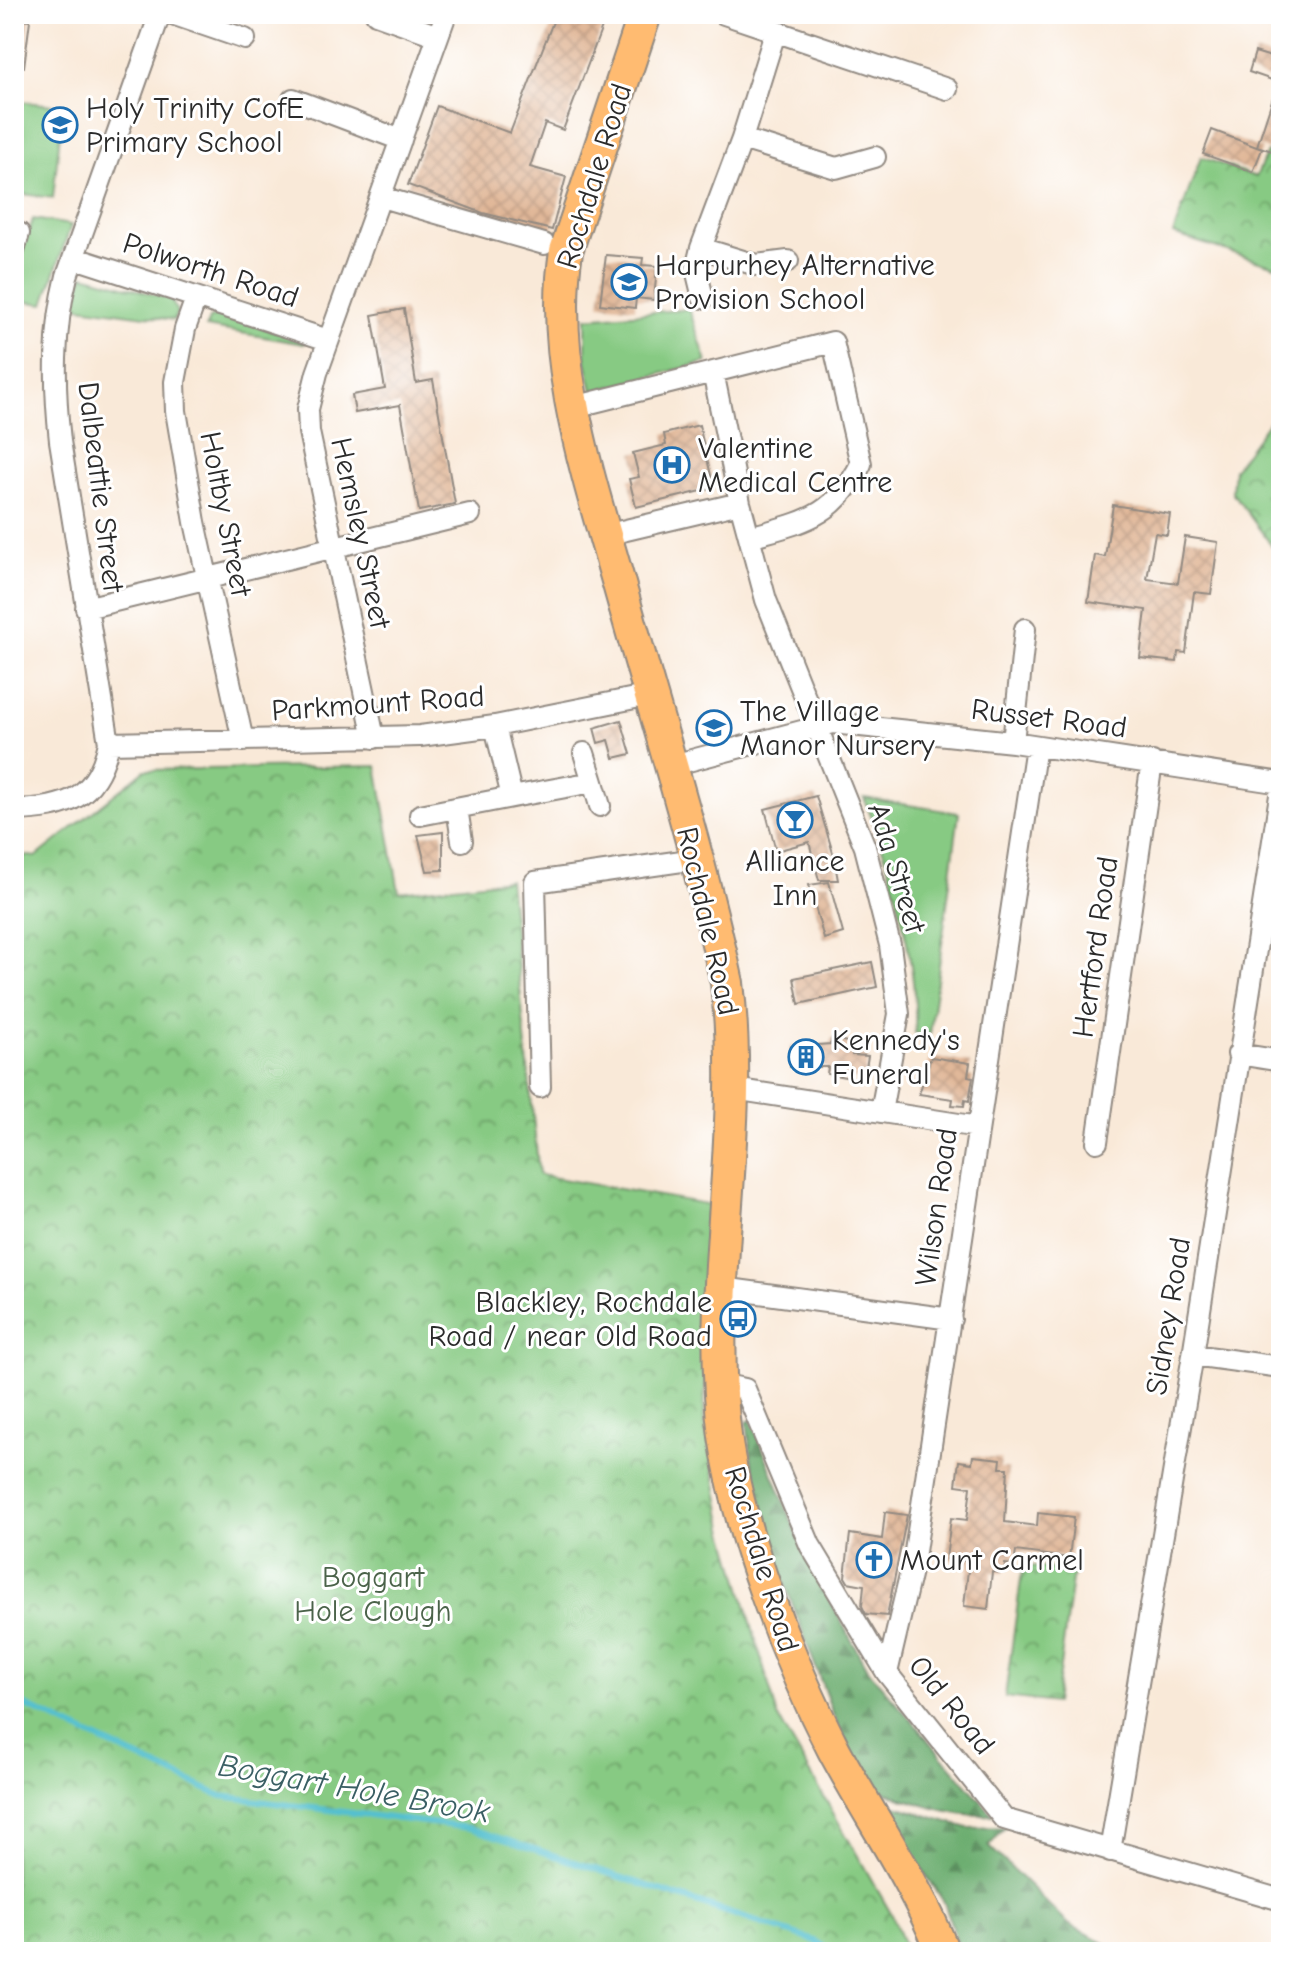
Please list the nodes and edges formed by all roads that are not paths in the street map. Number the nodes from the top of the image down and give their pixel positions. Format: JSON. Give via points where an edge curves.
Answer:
{"nodes":[{"id":1,"x":160,"y":14,"type":"edge"},
{"id":2,"x":172,"y":14,"type":"edge"},
{"id":3,"x":376,"y":14,"type":"edge"},
{"id":4,"x":446,"y":14,"type":"edge"},
{"id":5,"x":645,"y":14,"type":"edge"},
{"id":6,"x":724,"y":14,"type":"edge"},
{"id":7,"x":775,"y":33,"type":"junction"},
{"id":8,"x":438,"y":36,"type":"junction"},
{"id":9,"x":245,"y":39,"type":"dead end"},
{"id":10,"x":947,"y":89,"type":"dead end"},
{"id":11,"x":293,"y":99,"type":"dead end"},
{"id":12,"x":742,"y":139,"type":"junction"},
{"id":13,"x":401,"y":140,"type":"junction"},
{"id":14,"x":875,"y":157,"type":"dead end"},
{"id":15,"x":381,"y":197,"type":"junction"},
{"id":16,"x":14,"y":232,"type":"edge"},
{"id":17,"x":544,"y":244,"type":"dead end"},
{"id":18,"x":701,"y":248,"type":"junction"},
{"id":19,"x":14,"y":251,"type":"edge"},
{"id":20,"x":75,"y":258,"type":"junction"},
{"id":21,"x":788,"y":261,"type":"dead end"},
{"id":22,"x":196,"y":298,"type":"junction"},
{"id":23,"x":703,"y":298,"type":"dead end"},
{"id":24,"x":328,"y":340,"type":"junction"},
{"id":25,"x":713,"y":372,"type":"junction"},
{"id":26,"x":574,"y":407,"type":"junction"},
{"id":27,"x":740,"y":503,"type":"junction"},
{"id":28,"x":470,"y":514,"type":"dead end"},
{"id":29,"x":605,"y":535,"type":"junction"},
{"id":30,"x":750,"y":537,"type":"junction"},
{"id":31,"x":333,"y":549,"type":"junction"},
{"id":32,"x":208,"y":579,"type":"junction"},
{"id":33,"x":86,"y":608,"type":"junction"},
{"id":34,"x":1025,"y":629,"type":"dead end"},
{"id":35,"x":650,"y":695,"type":"junction"},
{"id":36,"x":814,"y":725,"type":"junction"},
{"id":37,"x":495,"y":726,"type":"junction"},
{"id":38,"x":374,"y":738,"type":"junction"},
{"id":39,"x":243,"y":741,"type":"junction"},
{"id":40,"x":1013,"y":742,"type":"junction"},
{"id":41,"x":109,"y":743,"type":"junction"},
{"id":42,"x":1036,"y":746,"type":"junction"},
{"id":43,"x":584,"y":753,"type":"dead end"},
{"id":44,"x":1152,"y":762,"type":"junction"},
{"id":45,"x":669,"y":766,"type":"junction"},
{"id":46,"x":593,"y":782,"type":"junction"},
{"id":47,"x":1281,"y":786,"type":"edge"},
{"id":48,"x":512,"y":797,"type":"junction"},
{"id":49,"x":600,"y":806,"type":"dead end"},
{"id":50,"x":457,"y":808,"type":"junction"},
{"id":51,"x":14,"y":810,"type":"edge"},
{"id":52,"x":420,"y":815,"type":"dead end"},
{"id":53,"x":462,"y":841,"type":"dead end"},
{"id":54,"x":696,"y":859,"type":"junction"},
{"id":55,"x":1238,"y":1054,"type":"junction"},
{"id":56,"x":1281,"y":1061,"type":"edge"},
{"id":57,"x":540,"y":1087,"type":"dead end"},
{"id":58,"x":734,"y":1089,"type":"junction"},
{"id":59,"x":881,"y":1112,"type":"junction"},
{"id":60,"x":978,"y":1127,"type":"junction"},
{"id":61,"x":1097,"y":1142,"type":"dead end"},
{"id":62,"x":722,"y":1288,"type":"junction"},
{"id":63,"x":951,"y":1319,"type":"junction"},
{"id":64,"x":1193,"y":1355,"type":"junction"},
{"id":65,"x":1281,"y":1367,"type":"edge"},
{"id":66,"x":721,"y":1384,"type":"junction"},
{"id":67,"x":887,"y":1673,"type":"junction"},
{"id":68,"x":1110,"y":1851,"type":"junction"},
{"id":69,"x":1281,"y":1900,"type":"edge"},
{"id":70,"x":943,"y":1952,"type":"edge"}],
"edges":[{"from":1,"to":20,"type":"street","name":"Dalbeattie Street"},
{"from":2,"to":9,"type":"street"},
{"from":3,"to":8,"type":"street"},
{"from":4,"to":8,"type":"street","name":"Hemsley Street"},
{"from":5,"to":26,"type":"main road","name":"Rochdale Road","via":[[566,251],[562,317]]},
{"from":6,"to":7,"type":"street"},
{"from":7,"to":10,"type":"street"},
{"from":7,"to":12,"type":"street"},
{"from":8,"to":13,"type":"street","name":"Hemsley Street"},
{"from":11,"to":13,"type":"street"},
{"from":12,"to":14,"type":"street","via":[[836,168]]},
{"from":12,"to":18,"type":"street"},
{"from":13,"to":15,"type":"street","name":"Hemsley Street"},
{"from":15,"to":17,"type":"street"},
{"from":15,"to":24,"type":"street","name":"Hemsley Street"},
{"from":16,"to":19,"type":"street","via":[[19,233]]},
{"from":18,"to":21,"type":"street","via":[[756,265]]},
{"from":18,"to":23,"type":"street","via":[[696,269]]},
{"from":20,"to":22,"type":"street","name":"Polworth Road"},
{"from":20,"to":33,"type":"street","name":"Dalbeattie Street","via":[[58,310],[55,395]]},
{"from":22,"to":24,"type":"street","name":"Polworth Road"},
{"from":22,"to":32,"type":"street","name":"Holtby Street","via":[[178,368],[176,411]]},
{"from":24,"to":31,"type":"street","name":"Hemsley Street","via":[[308,409]]},
{"from":25,"to":26,"type":"street"},
{"from":25,"to":27,"type":"street","name":"Ada Street"},
{"from":25,"to":30,"type":"street","via":[[833,342],[861,464],[846,493],[809,520]]},
{"from":26,"to":29,"type":"main road","name":"Rochdale Road"},
{"from":27,"to":29,"type":"street"},
{"from":27,"to":30,"type":"street","name":"Ada Street"},
{"from":28,"to":31,"type":"street"},
{"from":29,"to":35,"type":"main road","name":"Rochdale Road"},
{"from":30,"to":36,"type":"street","name":"Ada Street","via":[[766,600]]},
{"from":31,"to":32,"type":"street"},
{"from":31,"to":38,"type":"street","name":"Hemsley Street"},
{"from":32,"to":33,"type":"street"},
{"from":32,"to":39,"type":"street","name":"Holtby Street"},
{"from":33,"to":41,"type":"street","name":"Dalbeattie Street"},
{"from":34,"to":40,"type":"street"},
{"from":35,"to":37,"type":"street","name":"Parkmount Road"},
{"from":35,"to":45,"type":"main road","name":"Rochdale Road"},
{"from":36,"to":40,"type":"street","name":"Russet Road"},
{"from":36,"to":45,"type":"street","name":"Russet Road"},
{"from":36,"to":59,"type":"street","name":"Ada Street","via":[[865,847],[890,945],[899,1014]]},
{"from":37,"to":38,"type":"street","name":"Parkmount Road"},
{"from":37,"to":48,"type":"street"},
{"from":38,"to":39,"type":"street","name":"Parkmount Road"},
{"from":39,"to":41,"type":"street","name":"Parkmount Road"},
{"from":40,"to":42,"type":"street","name":"Russet Road"},
{"from":41,"to":51,"type":"street","via":[[103,772],[77,797],[48,810]]},
{"from":42,"to":44,"type":"street","name":"Russet Road"},
{"from":42,"to":60,"type":"street","name":"Wilson Road"},
{"from":43,"to":46,"type":"street"},
{"from":44,"to":47,"type":"street","name":"Russet Road"},
{"from":44,"to":61,"type":"street","name":"Hertford Road"},
{"from":45,"to":54,"type":"main road","name":"Rochdale Road"},
{"from":46,"to":48,"type":"street"},
{"from":46,"to":49,"type":"street"},
{"from":47,"to":55,"type":"street","name":"Sidney Road"},
{"from":48,"to":50,"type":"street"},
{"from":50,"to":52,"type":"street"},
{"from":50,"to":53,"type":"street"},
{"from":54,"to":57,"type":"street","via":[[535,882]]},
{"from":54,"to":58,"type":"main road","name":"Rochdale Road","via":[[727,983]]},
{"from":55,"to":56,"type":"street"},
{"from":55,"to":64,"type":"street","name":"Sidney Road"},
{"from":58,"to":59,"type":"street"},
{"from":58,"to":62,"type":"main road","name":"Rochdale Road"},
{"from":59,"to":60,"type":"street"},
{"from":60,"to":63,"type":"street","name":"Wilson Road"},
{"from":62,"to":63,"type":"street"},
{"from":62,"to":66,"type":"main road","name":"Rochdale Road"},
{"from":63,"to":67,"type":"street","name":"Wilson Road","via":[[914,1558]]},
{"from":64,"to":65,"type":"street"},
{"from":64,"to":68,"type":"street","name":"Sidney Road"},
{"from":66,"to":67,"type":"street","name":"Old Road","via":[[745,1389],[810,1545]]},
{"from":66,"to":70,"type":"main road","name":"Rochdale Road","via":[[725,1438],[740,1499],[791,1654],[835,1751]]},
{"from":67,"to":68,"type":"street","name":"Old Road","via":[[1004,1819]]},
{"from":68,"to":69,"type":"street","name":"Old Road"}]}
